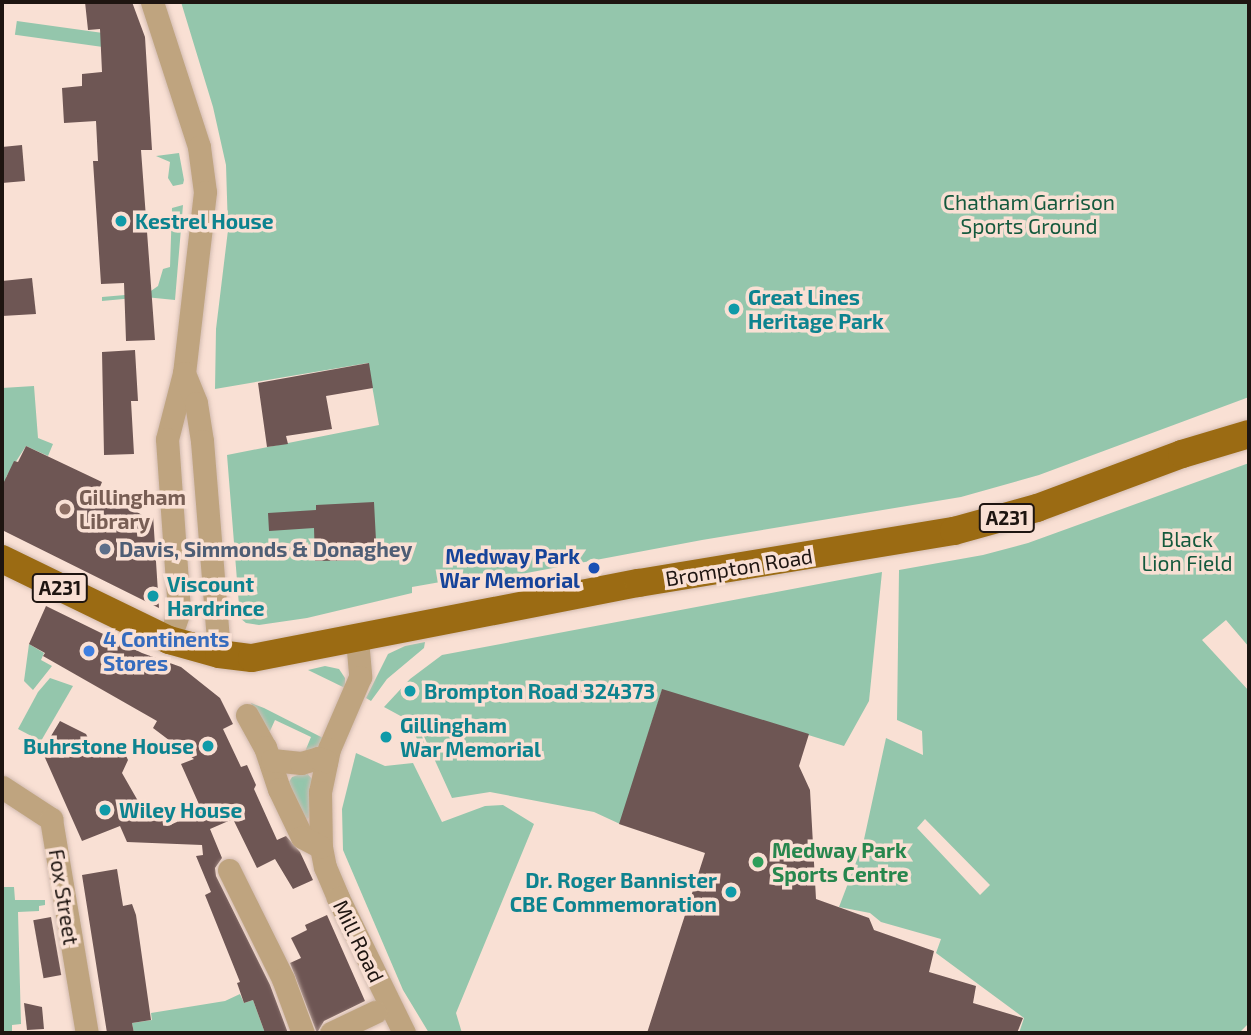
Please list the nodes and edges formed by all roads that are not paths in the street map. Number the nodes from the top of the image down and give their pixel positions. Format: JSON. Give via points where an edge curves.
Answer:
{"nodes":[{"id":1,"x":152,"y":2,"type":"edge"},
{"id":2,"x":184,"y":373,"type":"junction"},
{"id":3,"x":1249,"y":434,"type":"edge"},
{"id":4,"x":2,"y":559,"type":"edge"},
{"id":5,"x":178,"y":601,"type":"junction"},
{"id":6,"x":215,"y":601,"type":"junction"},
{"id":7,"x":357,"y":639,"type":"junction"},
{"id":8,"x":169,"y":640,"type":"junction"},
{"id":9,"x":219,"y":654,"type":"junction"},
{"id":10,"x":247,"y":715,"type":"dead end"},
{"id":11,"x":272,"y":760,"type":"junction"},
{"id":12,"x":326,"y":761,"type":"junction"},
{"id":13,"x":2,"y":787,"type":"edge"},
{"id":14,"x":321,"y":847,"type":"junction"},
{"id":15,"x":229,"y":870,"type":"dead end"},
{"id":16,"x":375,"y":1012,"type":"dead end"},
{"id":17,"x":87,"y":1033,"type":"edge"},
{"id":18,"x":303,"y":1033,"type":"edge"},
{"id":19,"x":331,"y":1033,"type":"edge"},
{"id":20,"x":404,"y":1033,"type":"edge"}],
"edges":[{"from":1,"to":2,"type":"street","via":[[200,147],[205,192]]},
{"from":2,"to":5,"type":"street","via":[[166,446]]},
{"from":2,"to":6,"type":"street","via":[[202,441]]},
{"from":3,"to":7,"type":"main road","name":"Brompton Road","number":"A231","via":[[1027,512],[954,531],[639,583]]},
{"from":4,"to":8,"type":"main road","number":"A231"},
{"from":5,"to":6,"type":"street"},
{"from":5,"to":8,"type":"street"},
{"from":6,"to":9,"type":"street"},
{"from":7,"to":9,"type":"main road","name":"Brompton Road","number":"A231","via":[[251,658]]},
{"from":7,"to":12,"type":"street","name":"Mill Road","via":[[360,677]]},
{"from":8,"to":9,"type":"main road","number":"A231"},
{"from":10,"to":11,"type":"street"},
{"from":11,"to":12,"type":"street"},
{"from":11,"to":14,"type":"street","via":[[279,789],[302,837]]},
{"from":12,"to":14,"type":"street","name":"Mill Road","via":[[319,806]]},
{"from":13,"to":17,"type":"street","name":"Fox Street","via":[[51,819]]},
{"from":14,"to":20,"type":"street","name":"Mill Road","via":[[338,898]]},
{"from":15,"to":18,"type":"street","via":[[283,979]]},
{"from":16,"to":19,"type":"street"}]}
